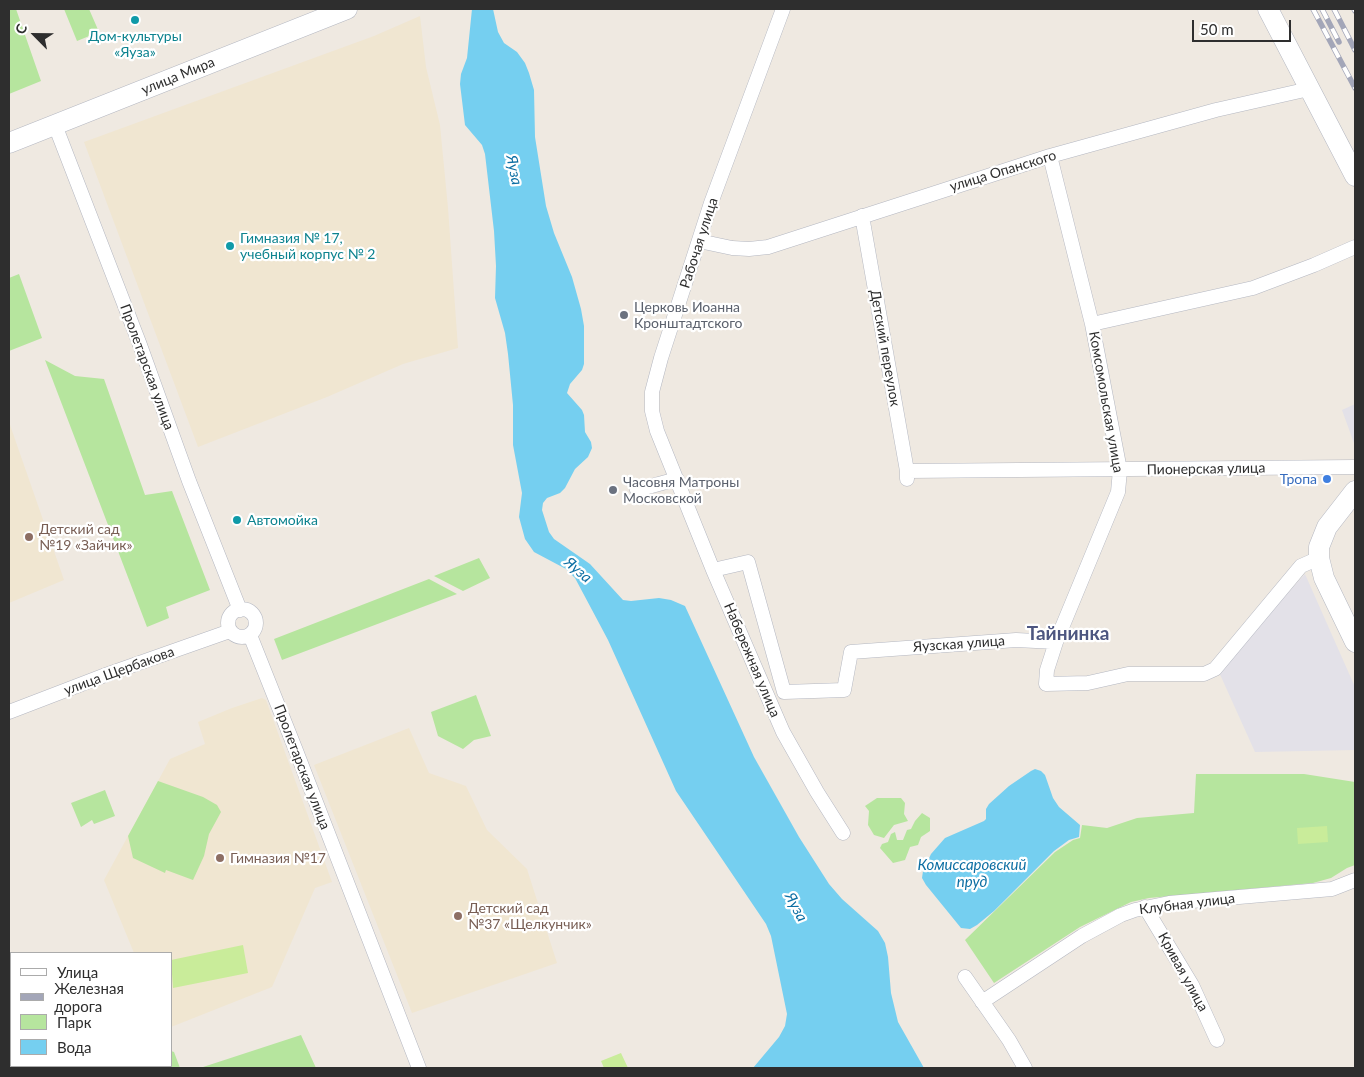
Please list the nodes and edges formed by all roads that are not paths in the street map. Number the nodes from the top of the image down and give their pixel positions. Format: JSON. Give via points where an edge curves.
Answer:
{"nodes":[{"id":1,"x":348,"y":9,"type":"edge"},
{"id":2,"x":783,"y":9,"type":"edge"},
{"id":3,"x":1268,"y":9,"type":"edge"},
{"id":4,"x":1309,"y":89,"type":"junction"},
{"id":5,"x":55,"y":125,"type":"junction"},
{"id":6,"x":9,"y":143,"type":"edge"},
{"id":7,"x":1050,"y":156,"type":"junction"},
{"id":8,"x":1355,"y":176,"type":"edge"},
{"id":9,"x":862,"y":216,"type":"junction"},
{"id":10,"x":699,"y":241,"type":"junction"},
{"id":11,"x":1355,"y":247,"type":"edge"},
{"id":12,"x":1092,"y":324,"type":"junction"},
{"id":13,"x":1355,"y":467,"type":"edge"},
{"id":14,"x":1120,"y":470,"type":"junction"},
{"id":15,"x":907,"y":476,"type":"joint"},
{"id":16,"x":676,"y":479,"type":"junction"},
{"id":17,"x":637,"y":490,"type":"dead end"},
{"id":18,"x":1355,"y":491,"type":"edge"},
{"id":19,"x":1319,"y":558,"type":"junction"},
{"id":20,"x":713,"y":570,"type":"junction"},
{"id":21,"x":240,"y":610,"type":"junction"},
{"id":22,"x":230,"y":631,"type":"junction"},
{"id":23,"x":250,"y":635,"type":"junction"},
{"id":24,"x":1056,"y":642,"type":"junction"},
{"id":25,"x":1355,"y":642,"type":"edge"},
{"id":26,"x":9,"y":712,"type":"edge"},
{"id":27,"x":843,"y":833,"type":"dead end"},
{"id":28,"x":1355,"y":880,"type":"edge"},
{"id":29,"x":1145,"y":906,"type":"junction"},
{"id":30,"x":965,"y":977,"type":"dead end"},
{"id":31,"x":982,"y":1002,"type":"junction"},
{"id":32,"x":1217,"y":1040,"type":"dead end"},
{"id":33,"x":419,"y":1068,"type":"edge"},
{"id":34,"x":1025,"y":1068,"type":"edge"}],
"edges":[{"from":1,"to":5,"type":"main road","name":"улица Мира"},
{"from":2,"to":10,"type":"street","name":"Рабочая улица"},
{"from":3,"to":4,"type":"main road"},
{"from":4,"to":7,"type":"street","name":"улица Опанского","via":[[1216,110]]},
{"from":4,"to":8,"type":"main road"},
{"from":5,"to":6,"type":"main road","name":"улица Мира"},
{"from":5,"to":21,"type":"street","name":"Пролетарская улица"},
{"from":7,"to":9,"type":"street","name":"улица Опанского"},
{"from":7,"to":12,"type":"street","name":"Комсомольская улица"},
{"from":9,"to":10,"type":"street","name":"улица Опанского","via":[[768,247],[732,248]]},
{"from":9,"to":15,"type":"street","name":"Детский переулок"},
{"from":10,"to":16,"type":"street","name":"Рабочая улица","via":[[652,392],[657,431]]},
{"from":11,"to":12,"type":"street","via":[[1253,288]]},
{"from":12,"to":14,"type":"street","name":"Комсомольская улица"},
{"from":13,"to":14,"type":"street","name":"Пионерская улица"},
{"from":14,"to":15,"type":"street","name":"Пионерская улица"},
{"from":14,"to":24,"type":"street","name":"Комсомольская улица","via":[[1118,492]]},
{"from":16,"to":17,"type":"street"},
{"from":16,"to":20,"type":"street","name":"Набережная улица"},
{"from":18,"to":19,"type":"main road","via":[[1327,527]]},
{"from":19,"to":24,"type":"street","via":[[1300,566],[1210,673],[1128,674],[1088,683],[1046,684]]},
{"from":19,"to":25,"type":"main road","via":[[1324,578]]},
{"from":20,"to":24,"type":"street","name":"Яузская улица","via":[[748,562],[784,692],[844,690],[851,652],[1016,640]]},
{"from":20,"to":27,"type":"street","name":"Набережная улица","via":[[783,732]]},
{"from":21,"to":22,"type":"street","via":[[229,618]]},
{"from":21,"to":23,"type":"street","via":[[247,611],[255,619]]},
{"from":22,"to":23,"type":"street","via":[[241,637]]},
{"from":22,"to":26,"type":"street","name":"улица Щербакова"},
{"from":23,"to":33,"type":"street","name":"Пролетарская улица"},
{"from":28,"to":29,"type":"street","name":"Клубная улица","via":[[1324,890]]},
{"from":29,"to":31,"type":"street","name":"Клубная улица","via":[[1082,936]]},
{"from":29,"to":32,"type":"street","name":"Кривая улица","via":[[1192,985]]},
{"from":30,"to":31,"type":"street"},
{"from":31,"to":34,"type":"street"}]}
